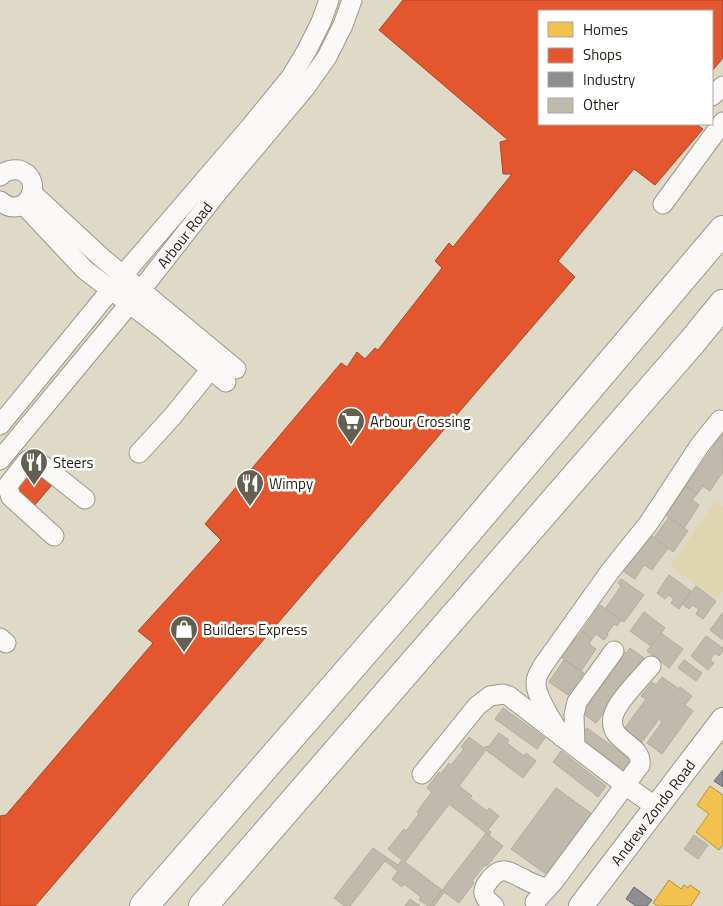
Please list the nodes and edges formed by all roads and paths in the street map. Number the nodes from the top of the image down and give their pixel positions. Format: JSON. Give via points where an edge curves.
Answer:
{"nodes":[{"id":1,"x":328,"y":0,"type":"edge"},
{"id":2,"x":352,"y":0,"type":"edge"},
{"id":3,"x":723,"y":86,"type":"edge"},
{"id":4,"x":713,"y":95,"type":"edge"},
{"id":5,"x":723,"y":122,"type":"edge"},
{"id":6,"x":0,"y":176,"type":"edge"},
{"id":7,"x":28,"y":199,"type":"junction"},
{"id":8,"x":664,"y":204,"type":"dead end"},
{"id":9,"x":2,"y":211,"type":"edge"},
{"id":10,"x":47,"y":230,"type":"junction"},
{"id":11,"x":723,"y":230,"type":"edge"},
{"id":12,"x":123,"y":275,"type":"junction"},
{"id":13,"x":110,"y":290,"type":"junction"},
{"id":14,"x":135,"y":297,"type":"junction"},
{"id":15,"x":723,"y":304,"type":"edge"},
{"id":16,"x":211,"y":369,"type":"junction"},
{"id":17,"x":720,"y":420,"type":"dead end"},
{"id":18,"x":0,"y":425,"type":"edge"},
{"id":19,"x":139,"y":452,"type":"dead end"},
{"id":20,"x":0,"y":460,"type":"edge"},
{"id":21,"x":85,"y":500,"type":"dead end"},
{"id":22,"x":54,"y":536,"type":"dead end"},
{"id":23,"x":614,"y":651,"type":"dead end"},
{"id":24,"x":651,"y":666,"type":"dead end"},
{"id":25,"x":723,"y":720,"type":"edge"},
{"id":26,"x":568,"y":741,"type":"junction"},
{"id":27,"x":422,"y":774,"type":"dead end"},
{"id":28,"x":625,"y":785,"type":"junction"},
{"id":29,"x":656,"y":807,"type":"junction"},
{"id":30,"x":536,"y":901,"type":"edge"},
{"id":31,"x":144,"y":906,"type":"edge"},
{"id":32,"x":203,"y":906,"type":"edge"},
{"id":33,"x":494,"y":906,"type":"edge"},
{"id":34,"x":581,"y":906,"type":"edge"}],
"edges":[{"from":1,"to":12,"type":"street","name":"Arbour Road","via":[[308,50],[291,77]]},
{"from":2,"to":14,"type":"street","name":"Arbour Road","via":[[344,25],[305,88]]},
{"from":3,"to":4,"type":"street"},
{"from":5,"to":8,"type":"street"},
{"from":6,"to":7,"type":"street","via":[[14,170],[29,177]]},
{"from":7,"to":9,"type":"street"},
{"from":7,"to":10,"type":"street"},
{"from":7,"to":12,"type":"street"},
{"from":9,"to":10,"type":"street","via":[[12,218],[24,218]]},
{"from":10,"to":13,"type":"street","via":[[85,270]]},
{"from":11,"to":31,"type":"highway","via":[[415,594]]},
{"from":12,"to":13,"type":"street","name":"Arbour Road"},
{"from":12,"to":14,"type":"street"},
{"from":13,"to":14,"type":"street"},
{"from":13,"to":18,"type":"street","name":"Arbour Road"},
{"from":14,"to":16,"type":"street","via":[[164,330]]},
{"from":14,"to":16,"type":"street","via":[[231,375]]},
{"from":14,"to":20,"type":"street","name":"Arbour Road"},
{"from":15,"to":32,"type":"highway"},
{"from":16,"to":19,"type":"street"},
{"from":17,"to":26,"type":"street","via":[[648,524],[554,649],[536,679],[540,699]]},
{"from":21,"to":22,"type":"street","via":[[36,460],[27,461],[9,484],[9,492]]},
{"from":23,"to":26,"type":"street","via":[[577,702]]},
{"from":24,"to":28,"type":"street","via":[[626,694],[613,716],[615,732],[637,752],[641,760]]},
{"from":25,"to":29,"type":"main road","name":"Andrew Zondo Road"},
{"from":26,"to":27,"type":"street","via":[[509,696],[490,696],[476,706]]},
{"from":26,"to":28,"type":"street"},
{"from":28,"to":29,"type":"street"},
{"from":28,"to":30,"type":"street"},
{"from":29,"to":34,"type":"main road","name":"Andrew Zondo Road"},
{"from":30,"to":33,"type":"street","via":[[533,884],[504,870],[496,873],[484,889],[484,896]]}]}
